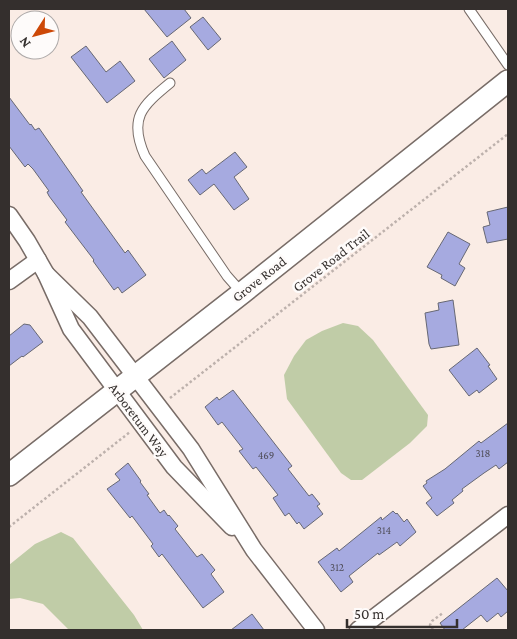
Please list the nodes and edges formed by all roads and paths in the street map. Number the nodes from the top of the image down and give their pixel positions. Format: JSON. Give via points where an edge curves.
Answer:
{"nodes":[{"id":1,"x":469,"y":9,"type":"edge"},
{"id":2,"x":508,"y":65,"type":"edge"},
{"id":3,"x":508,"y":81,"type":"edge"},
{"id":4,"x":170,"y":83,"type":"dead end"},
{"id":5,"x":508,"y":134,"type":"edge"},
{"id":6,"x":9,"y":215,"type":"edge"},
{"id":7,"x":42,"y":267,"type":"junction"},
{"id":8,"x":9,"y":281,"type":"edge"},
{"id":9,"x":242,"y":293,"type":"junction"},
{"id":10,"x":135,"y":376,"type":"junction"},
{"id":11,"x":116,"y":391,"type":"junction"},
{"id":12,"x":167,"y":400,"type":"dead end"},
{"id":13,"x":132,"y":430,"type":"dead end"},
{"id":14,"x":9,"y":474,"type":"edge"},
{"id":15,"x":508,"y":515,"type":"edge"},
{"id":16,"x":9,"y":527,"type":"edge"},
{"id":17,"x":254,"y":550,"type":"junction"},
{"id":18,"x":443,"y":613,"type":"dead end"},
{"id":19,"x":316,"y":630,"type":"edge"},
{"id":20,"x":358,"y":630,"type":"edge"},
{"id":21,"x":433,"y":630,"type":"edge"}],
"edges":[{"from":1,"to":2,"type":"lane"},
{"from":3,"to":9,"type":"street","name":"Grove Road"},
{"from":4,"to":9,"type":"lane","via":[[142,110],[138,127],[140,143],[145,156]]},
{"from":5,"to":12,"type":"path","name":"Grove Road Trail"},
{"from":6,"to":7,"type":"street","name":"Arboretum Way"},
{"from":7,"to":8,"type":"street"},
{"from":7,"to":10,"type":"street","name":"Arboretum Way","via":[[90,317]]},
{"from":7,"to":11,"type":"street","name":"Arboretum Way","via":[[71,330]]},
{"from":9,"to":10,"type":"street","name":"Grove Road"},
{"from":10,"to":11,"type":"street","name":"Grove Road"},
{"from":10,"to":17,"type":"street","name":"Arboretum Way","via":[[191,449]]},
{"from":11,"to":14,"type":"street","name":"Grove Road"},
{"from":11,"to":17,"type":"street","name":"Arboretum Way","via":[[174,467]]},
{"from":13,"to":16,"type":"path"},
{"from":15,"to":20,"type":"street"},
{"from":17,"to":19,"type":"street","name":"Arboretum Way"},
{"from":18,"to":21,"type":"path","via":[[432,621]]}]}
